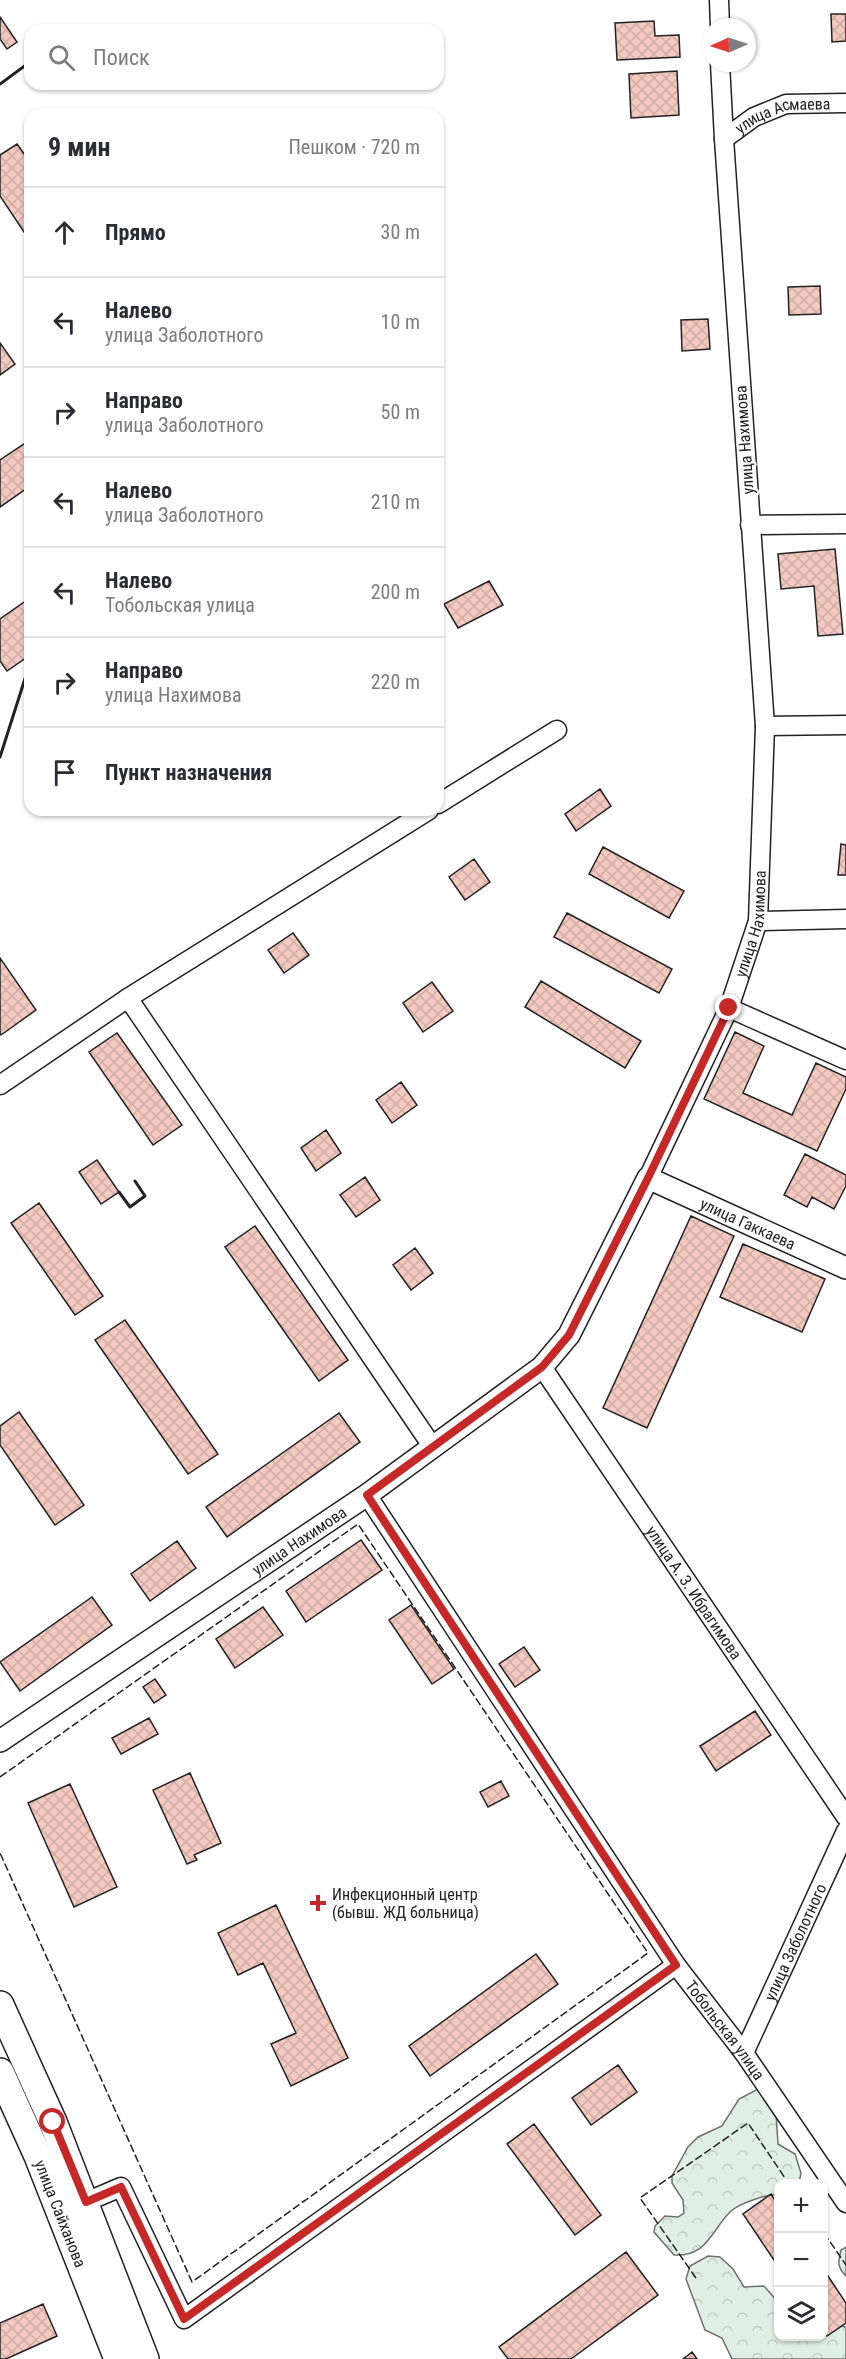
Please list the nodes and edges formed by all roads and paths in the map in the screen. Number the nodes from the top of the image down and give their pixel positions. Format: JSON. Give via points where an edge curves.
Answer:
{"nodes":[{"id":1,"x":719,"y":0,"type":"edge"},
{"id":2,"x":720,"y":18,"type":"edge"},
{"id":3,"x":720,"y":72,"type":"edge"},
{"id":4,"x":846,"y":104,"type":"edge"},
{"id":5,"x":724,"y":139,"type":"junction"},
{"id":6,"x":846,"y":524,"type":"edge"},
{"id":7,"x":750,"y":525,"type":"junction"},
{"id":8,"x":846,"y":725,"type":"edge"},
{"id":9,"x":765,"y":726,"type":"junction"},
{"id":10,"x":557,"y":730,"type":"dead end"},
{"id":11,"x":444,"y":800,"type":"edge"},
{"id":12,"x":419,"y":816,"type":"edge"},
{"id":13,"x":846,"y":919,"type":"edge"},
{"id":14,"x":758,"y":921,"type":"junction"},
{"id":15,"x":128,"y":998,"type":"junction"},
{"id":16,"x":729,"y":1008,"type":"junction"},
{"id":17,"x":846,"y":1060,"type":"edge"},
{"id":18,"x":0,"y":1085,"type":"edge"},
{"id":19,"x":648,"y":1178,"type":"junction"},
{"id":20,"x":846,"y":1268,"type":"edge"},
{"id":21,"x":542,"y":1367,"type":"junction"},
{"id":22,"x":432,"y":1446,"type":"junction"},
{"id":23,"x":367,"y":1495,"type":"junction"},
{"id":24,"x":0,"y":1741,"type":"edge"},
{"id":25,"x":846,"y":1817,"type":"edge"},
{"id":26,"x":846,"y":1831,"type":"edge"},
{"id":27,"x":676,"y":1965,"type":"junction"},
{"id":28,"x":0,"y":2005,"type":"edge"},
{"id":29,"x":744,"y":2053,"type":"junction"},
{"id":30,"x":0,"y":2072,"type":"edge"},
{"id":31,"x":86,"y":2202,"type":"junction"},
{"id":32,"x":846,"y":2203,"type":"edge"},
{"id":33,"x":126,"y":2356,"type":"edge"}],
"edges":[{"from":1,"to":2,"type":"street"},
{"from":3,"to":5,"type":"street","name":"улица Нахимова"},
{"from":4,"to":5,"type":"street","name":"улица Асмаева","via":[[786,104],[754,117]]},
{"from":5,"to":7,"type":"street","name":"улица Нахимова"},
{"from":6,"to":7,"type":"street"},
{"from":7,"to":9,"type":"street","name":"улица Нахимова"},
{"from":8,"to":9,"type":"street"},
{"from":9,"to":14,"type":"street","name":"улица Нахимова"},
{"from":10,"to":11,"type":"street"},
{"from":12,"to":15,"type":"street"},
{"from":13,"to":14,"type":"street"},
{"from":14,"to":16,"type":"street","name":"улица Нахимова"},
{"from":15,"to":18,"type":"street"},
{"from":15,"to":22,"type":"street"},
{"from":16,"to":17,"type":"street"},
{"from":16,"to":19,"type":"street","name":"улица Нахимова"},
{"from":19,"to":20,"type":"street","name":"улица Гаккаева"},
{"from":19,"to":21,"type":"street","name":"улица Нахимова","via":[[569,1335]]},
{"from":21,"to":22,"type":"street","name":"улица Нахимова"},
{"from":21,"to":25,"type":"street","name":"улица А. З. Ибрагимова"},
{"from":22,"to":23,"type":"street","name":"улица Нахимова"},
{"from":23,"to":24,"type":"street","name":"улица Нахимова"},
{"from":23,"to":27,"type":"street","name":"Тобольская улица"},
{"from":26,"to":29,"type":"street","name":"улица Заболотного"},
{"from":27,"to":29,"type":"street","name":"Тобольская улица"},
{"from":27,"to":31,"type":"street","via":[[184,2319],[121,2187]]},
{"from":28,"to":31,"type":"main road"},
{"from":29,"to":32,"type":"street","name":"Тобольская улица"},
{"from":30,"to":33,"type":"main road","name":"улица Сайханова"},
{"from":31,"to":33,"type":"main road"}]}
